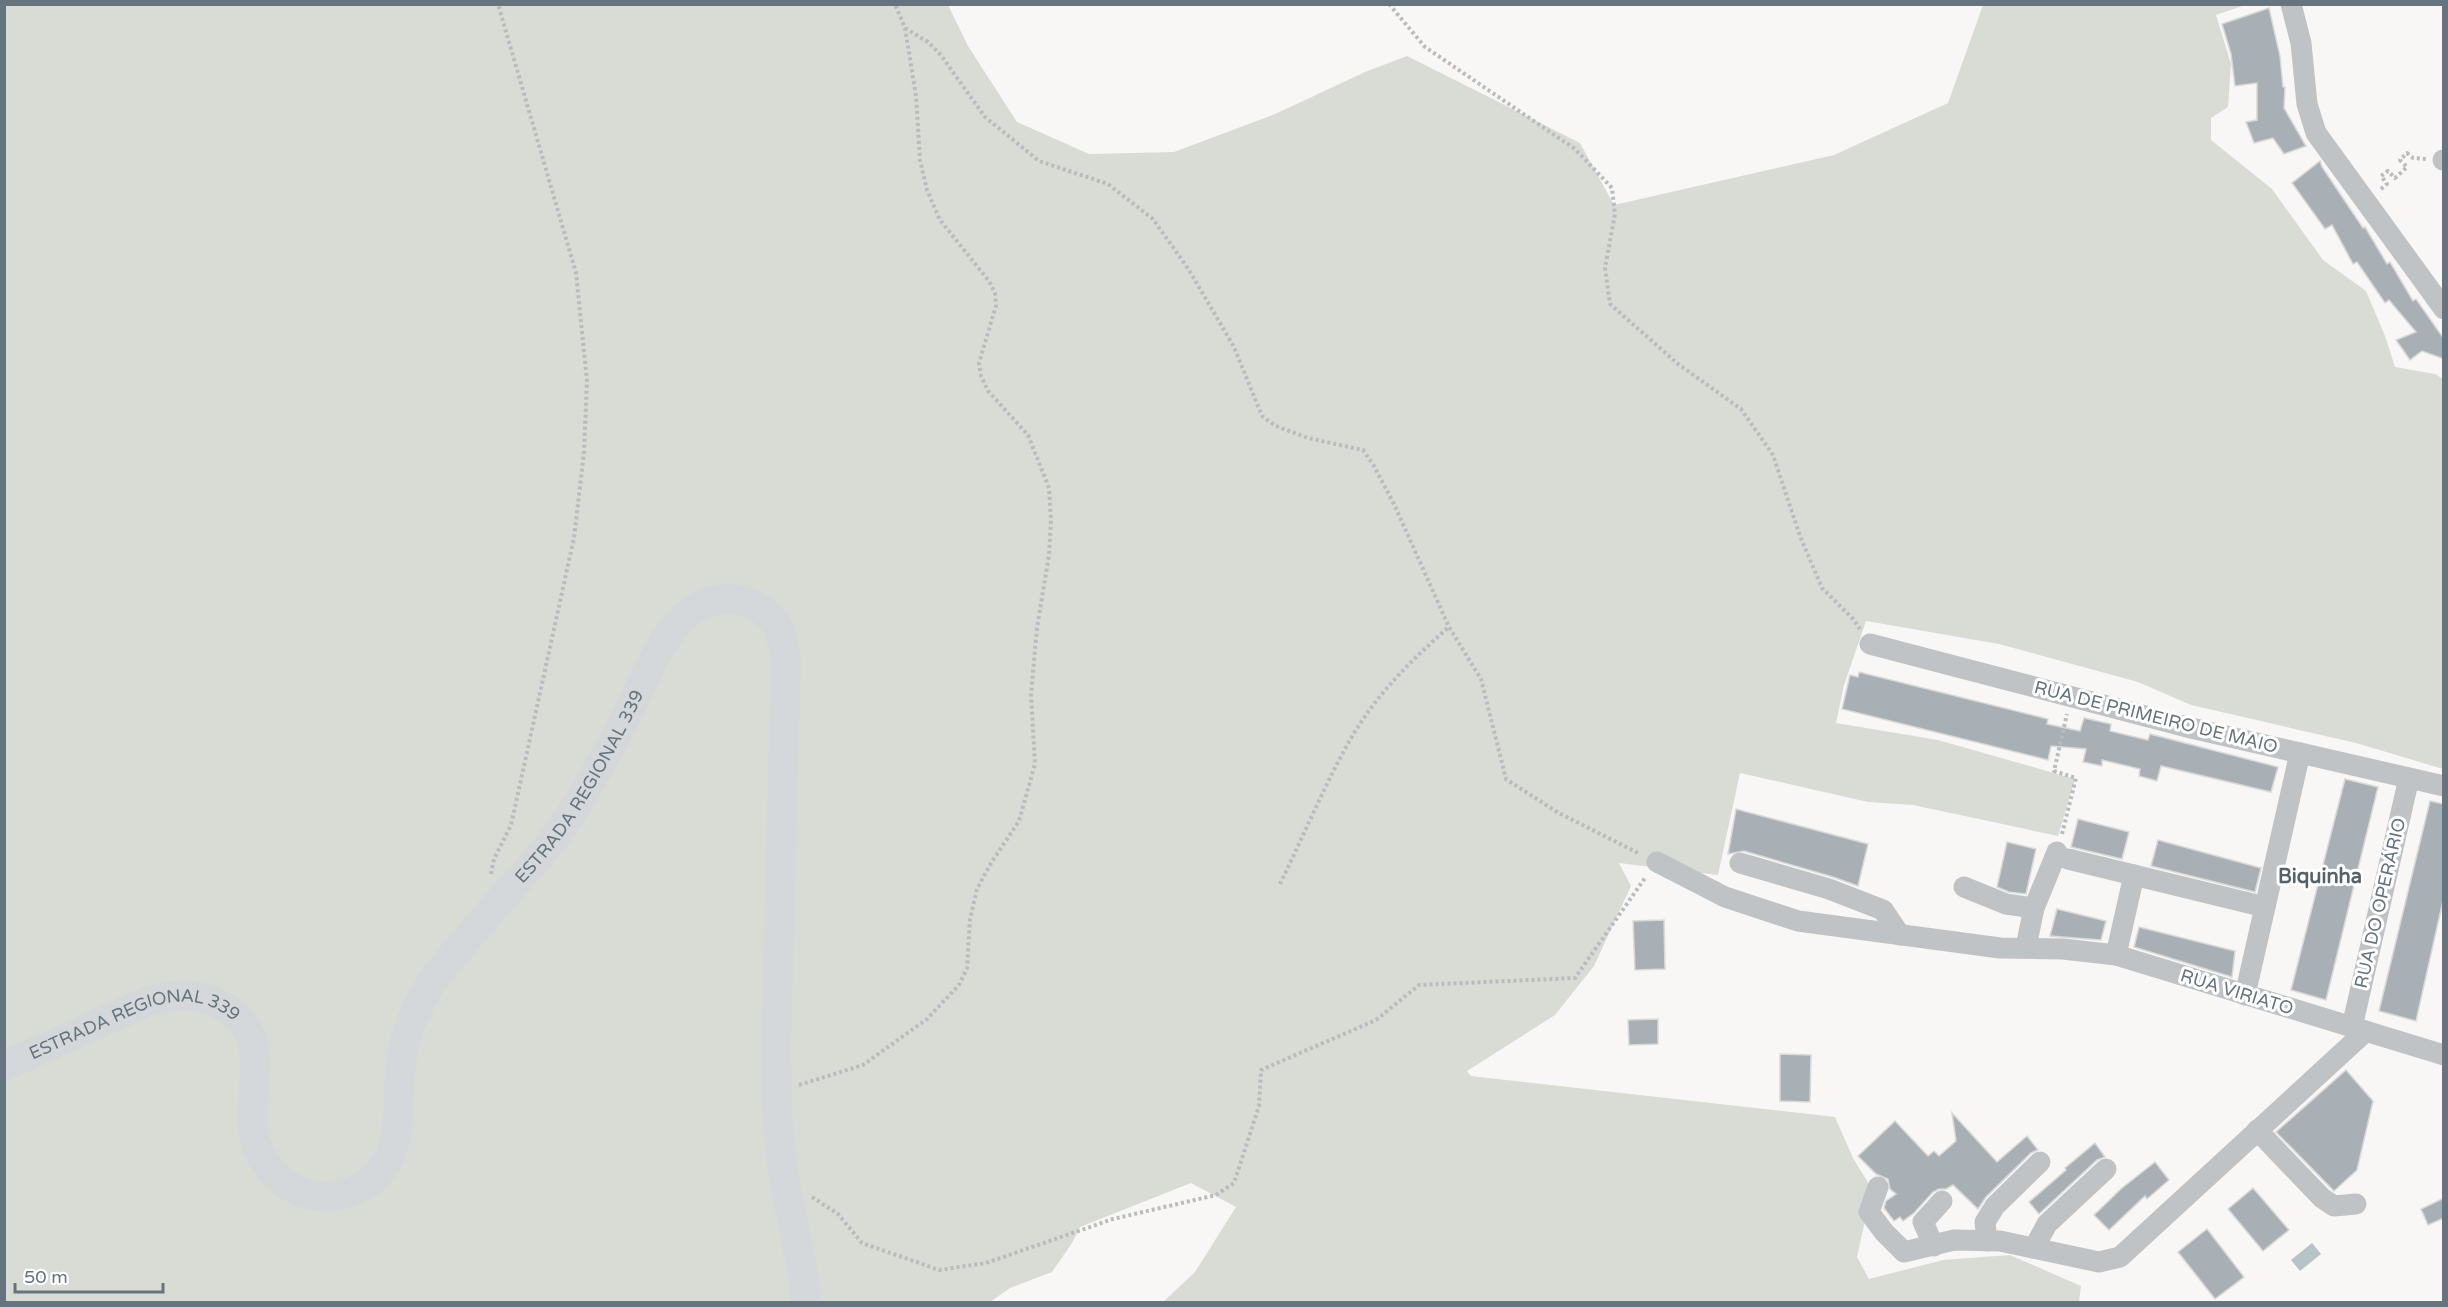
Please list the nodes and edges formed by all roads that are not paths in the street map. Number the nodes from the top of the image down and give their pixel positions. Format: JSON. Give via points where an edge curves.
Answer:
{"nodes":[{"id":1,"x":2291,"y":4,"type":"edge"},
{"id":2,"x":2444,"y":309,"type":"edge"},
{"id":3,"x":1869,"y":644,"type":"road end"},
{"id":4,"x":2300,"y":753,"type":"junction"},
{"id":5,"x":2409,"y":778,"type":"junction"},
{"id":6,"x":2444,"y":786,"type":"edge"},
{"id":7,"x":1656,"y":862,"type":"road end"},
{"id":8,"x":1740,"y":863,"type":"dead end"},
{"id":9,"x":2134,"y":875,"type":"junction"},
{"id":10,"x":1964,"y":887,"type":"dead end"},
{"id":11,"x":2265,"y":907,"type":"junction"},
{"id":12,"x":2034,"y":908,"type":"junction"},
{"id":13,"x":1900,"y":935,"type":"junction"},
{"id":14,"x":2026,"y":947,"type":"junction"},
{"id":15,"x":2116,"y":956,"type":"junction"},
{"id":16,"x":2245,"y":995,"type":"junction"},
{"id":17,"x":2359,"y":1029,"type":"junction"},
{"id":18,"x":2444,"y":1054,"type":"edge"},
{"id":19,"x":4,"y":1066,"type":"edge"},
{"id":20,"x":2257,"y":1130,"type":"junction"},
{"id":21,"x":2040,"y":1162,"type":"dead end"},
{"id":22,"x":2106,"y":1169,"type":"dead end"},
{"id":23,"x":1878,"y":1187,"type":"dead end"},
{"id":24,"x":1942,"y":1201,"type":"dead end"},
{"id":25,"x":2356,"y":1204,"type":"dead end"},
{"id":26,"x":1987,"y":1240,"type":"junction"},
{"id":27,"x":1934,"y":1246,"type":"junction"},
{"id":28,"x":2034,"y":1248,"type":"junction"},
{"id":29,"x":806,"y":1302,"type":"edge"}],
"edges":[{"from":1,"to":2,"type":"street","via":[[2301,43],[2307,104],[2316,133]]},
{"from":3,"to":4,"type":"street","name":"RUA DE PRIMEIRO DE MAIO"},
{"from":4,"to":5,"type":"street","name":"RUA DE PRIMEIRO DE MAIO"},
{"from":4,"to":11,"type":"street"},
{"from":5,"to":6,"type":"street","name":"RUA DE PRIMEIRO DE MAIO"},
{"from":5,"to":17,"type":"street","name":"RUA DO OPERÁRIO"},
{"from":7,"to":13,"type":"street","name":"RUA VIRIATO","via":[[1725,897],[1798,921]]},
{"from":8,"to":13,"type":"street","via":[[1829,889],[1883,910]]},
{"from":9,"to":11,"type":"street"},
{"from":9,"to":12,"type":"street","via":[[2063,856]]},
{"from":9,"to":15,"type":"street"},
{"from":10,"to":12,"type":"street","via":[[2006,904]]},
{"from":11,"to":16,"type":"street"},
{"from":12,"to":14,"type":"street"},
{"from":13,"to":14,"type":"street","name":"RUA VIRIATO","via":[[2000,948]]},
{"from":14,"to":15,"type":"street","name":"RUA VIRIATO"},
{"from":15,"to":16,"type":"street","name":"RUA VIRIATO"},
{"from":16,"to":17,"type":"street","name":"RUA VIRIATO"},
{"from":17,"to":18,"type":"street","name":"RUA VIRIATO"},
{"from":17,"to":20,"type":"street"},
{"from":19,"to":29,"type":"main road","name":"ESTRADA REGIONAL 339","via":[[149,1001],[185,994],[213,1000],[243,1023],[251,1037],[256,1075],[254,1131],[261,1156],[274,1175],[291,1188],[308,1194],[326,1197],[355,1190],[391,1156],[397,1134],[406,1038],[420,1001],[435,978],[544,851],[569,816],[678,624],[691,611],[717,599],[750,603],[776,624],[786,658],[776,1092],[778,1140]]},
{"from":20,"to":25,"type":"street","via":[[2322,1198],[2334,1206]]},
{"from":20,"to":28,"type":"street","via":[[2120,1257],[2099,1262]]},
{"from":21,"to":26,"type":"street","via":[[1995,1206],[1986,1222]]},
{"from":22,"to":28,"type":"street","via":[[2047,1224]]},
{"from":23,"to":27,"type":"street","via":[[1869,1212],[1884,1232],[1904,1252]]},
{"from":24,"to":27,"type":"street","via":[[1923,1221]]},
{"from":26,"to":27,"type":"street","via":[[1953,1240]]},
{"from":26,"to":28,"type":"street"}]}
